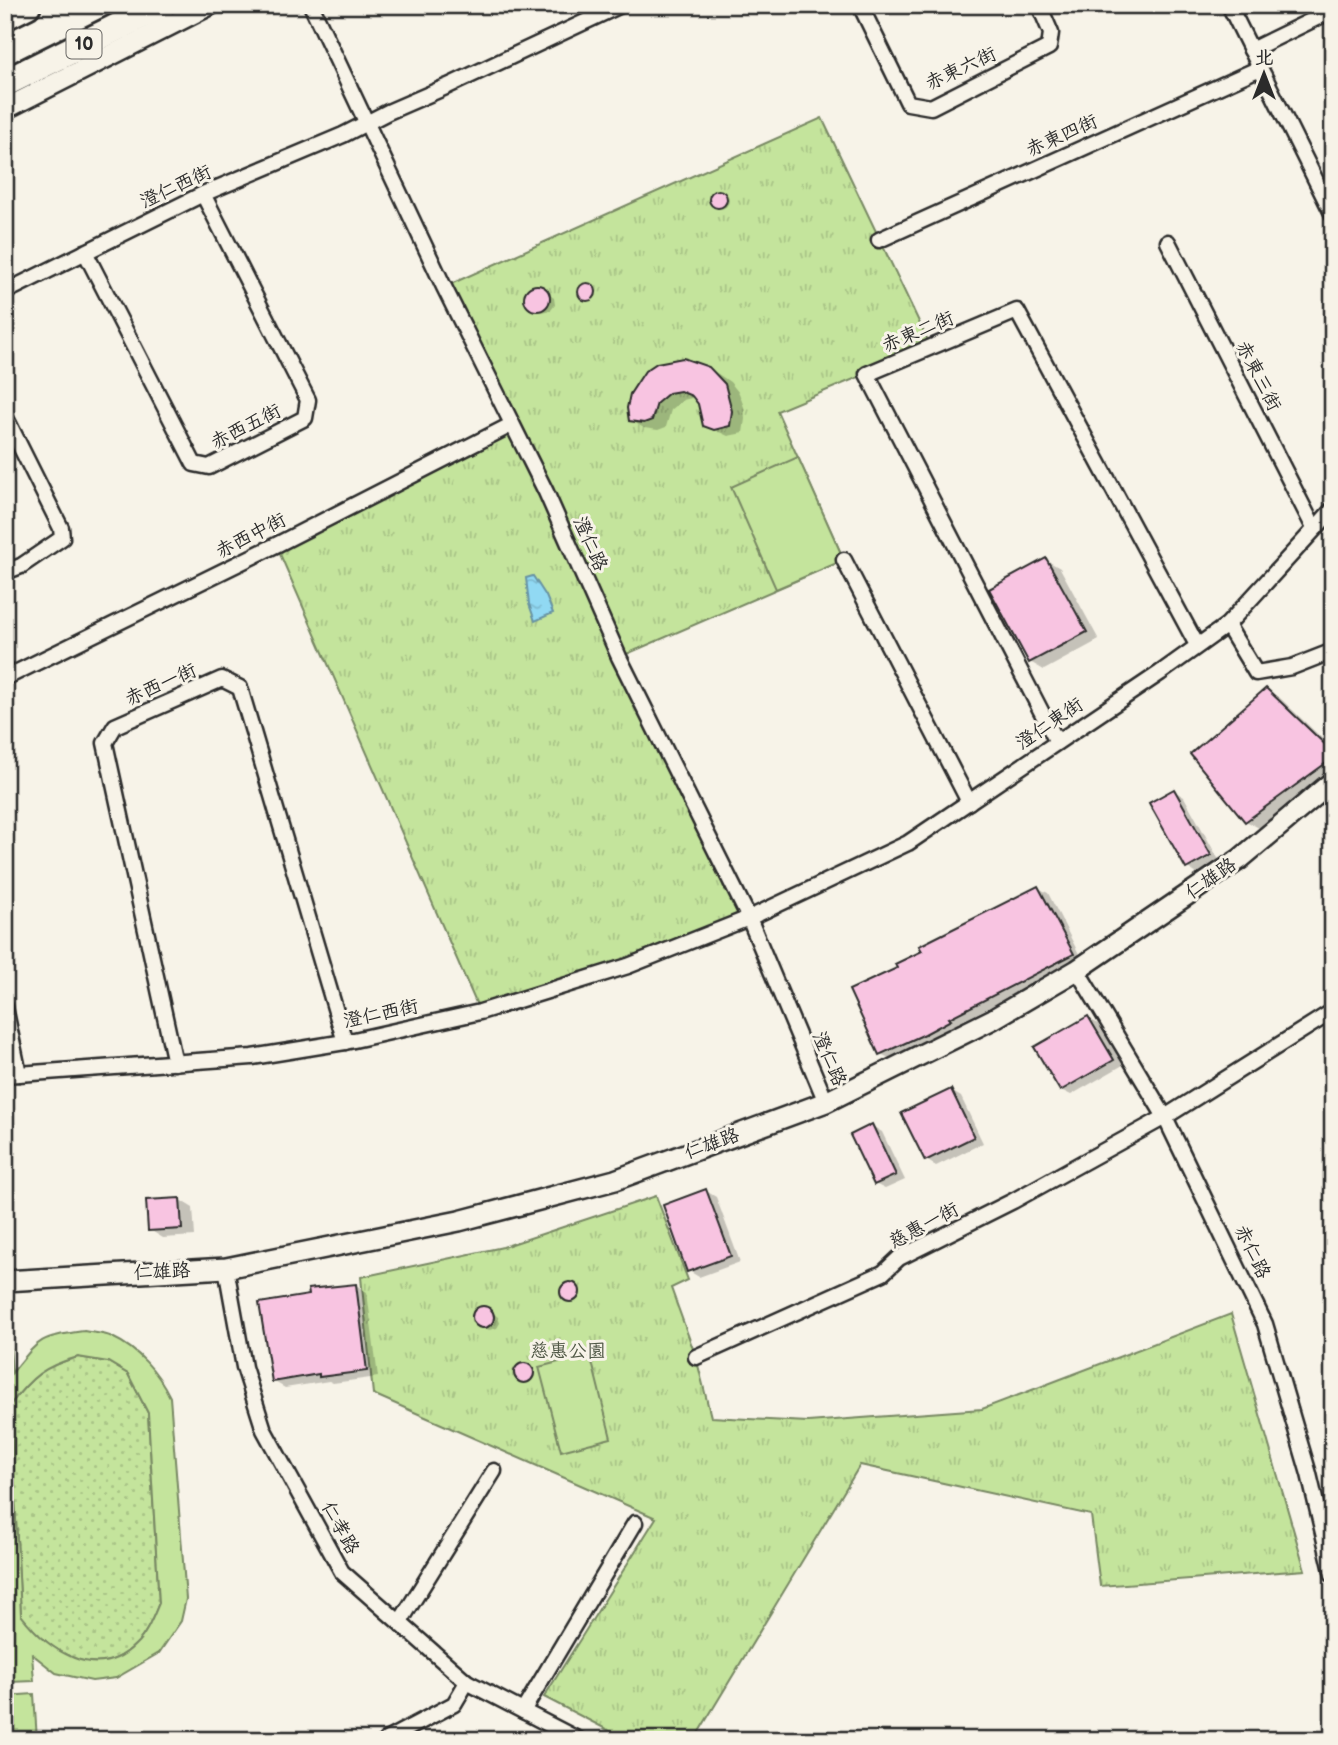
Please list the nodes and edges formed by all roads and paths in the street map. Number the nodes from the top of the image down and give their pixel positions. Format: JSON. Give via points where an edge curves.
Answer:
{"nodes":[{"id":1,"x":27,"y":5,"type":"edge"},
{"id":2,"x":162,"y":5,"type":"edge"},
{"id":3,"x":210,"y":5,"type":"edge"},
{"id":4,"x":311,"y":5,"type":"edge"},
{"id":5,"x":621,"y":5,"type":"edge"},
{"id":6,"x":860,"y":5,"type":"edge"},
{"id":7,"x":1039,"y":5,"type":"edge"},
{"id":8,"x":1229,"y":5,"type":"edge"},
{"id":9,"x":1333,"y":10,"type":"edge"},
{"id":10,"x":5,"y":16,"type":"edge"},
{"id":11,"x":1251,"y":50,"type":"junction"},
{"id":12,"x":1260,"y":68,"type":"junction"},
{"id":13,"x":5,"y":83,"type":"edge"},
{"id":14,"x":5,"y":109,"type":"edge"},
{"id":15,"x":366,"y":123,"type":"junction"},
{"id":16,"x":203,"y":194,"type":"junction"},
{"id":17,"x":1333,"y":215,"type":"edge"},
{"id":18,"x":879,"y":240,"type":"dead end"},
{"id":19,"x":1168,"y":242,"type":"dead end"},
{"id":20,"x":85,"y":252,"type":"junction"},
{"id":21,"x":5,"y":292,"type":"edge"},
{"id":22,"x":5,"y":416,"type":"edge"},
{"id":23,"x":512,"y":425,"type":"junction"},
{"id":24,"x":1333,"y":509,"type":"edge"},
{"id":25,"x":1314,"y":528,"type":"junction"},
{"id":26,"x":844,"y":560,"type":"dead end"},
{"id":27,"x":5,"y":572,"type":"edge"},
{"id":28,"x":1227,"y":625,"type":"junction"},
{"id":29,"x":1197,"y":646,"type":"junction"},
{"id":30,"x":1333,"y":651,"type":"edge"},
{"id":31,"x":5,"y":678,"type":"edge"},
{"id":32,"x":1057,"y":742,"type":"junction"},
{"id":33,"x":1333,"y":781,"type":"edge"},
{"id":34,"x":969,"y":802,"type":"junction"},
{"id":35,"x":749,"y":918,"type":"junction"},
{"id":36,"x":1077,"y":970,"type":"junction"},
{"id":37,"x":5,"y":1007,"type":"edge"},
{"id":38,"x":1333,"y":1011,"type":"edge"},
{"id":39,"x":345,"y":1042,"type":"junction"},
{"id":40,"x":175,"y":1063,"type":"junction"},
{"id":41,"x":12,"y":1074,"type":"edge"},
{"id":42,"x":826,"y":1102,"type":"junction"},
{"id":43,"x":1165,"y":1117,"type":"junction"},
{"id":44,"x":226,"y":1268,"type":"junction"},
{"id":45,"x":5,"y":1281,"type":"edge"},
{"id":46,"x":696,"y":1357,"type":"dead end"},
{"id":47,"x":494,"y":1471,"type":"dead end"},
{"id":48,"x":635,"y":1523,"type":"dead end"},
{"id":49,"x":1333,"y":1575,"type":"edge"},
{"id":50,"x":400,"y":1622,"type":"junction"},
{"id":51,"x":467,"y":1682,"type":"junction"},
{"id":52,"x":523,"y":1711,"type":"junction"},
{"id":53,"x":386,"y":1740,"type":"edge"},
{"id":54,"x":579,"y":1740,"type":"edge"}],
"edges":[{"from":1,"to":10,"type":"highway"},
{"from":2,"to":13,"type":"highway","number":"10"},
{"from":3,"to":14,"type":"street"},
{"from":4,"to":15,"type":"street","name":"澄仁路"},
{"from":5,"to":15,"type":"street"},
{"from":6,"to":7,"type":"street","name":"赤東六街","via":[[908,103],[931,107],[1049,47],[1051,33]]},
{"from":8,"to":11,"type":"street"},
{"from":9,"to":11,"type":"street"},
{"from":11,"to":12,"type":"street"},
{"from":12,"to":17,"type":"street"},
{"from":12,"to":18,"type":"street","name":"赤東四街"},
{"from":15,"to":16,"type":"street","name":"澄仁西街"},
{"from":15,"to":23,"type":"street","name":"澄仁路"},
{"from":16,"to":20,"type":"street","name":"澄仁西街"},
{"from":16,"to":20,"type":"street","name":"赤西五街","via":[[308,400],[306,418],[209,467],[194,464]]},
{"from":19,"to":25,"type":"street","name":"赤東三街"},
{"from":20,"to":21,"type":"street","name":"澄仁西街"},
{"from":22,"to":27,"type":"street","via":[[62,538]]},
{"from":23,"to":31,"type":"street","name":"赤西中街"},
{"from":23,"to":35,"type":"street","name":"澄仁路","via":[[619,657]]},
{"from":24,"to":25,"type":"street","name":"澄仁東街"},
{"from":25,"to":28,"type":"street","name":"澄仁東街"},
{"from":26,"to":34,"type":"street"},
{"from":28,"to":29,"type":"street","name":"澄仁東街"},
{"from":28,"to":30,"type":"street","via":[[1256,673],[1292,667]]},
{"from":29,"to":32,"type":"street","name":"澄仁東街"},
{"from":29,"to":32,"type":"street","name":"赤東二街","via":[[1017,311],[866,374]]},
{"from":32,"to":34,"type":"street","name":"澄仁東街"},
{"from":33,"to":36,"type":"street","name":"仁雄路","via":[[1240,859]]},
{"from":34,"to":35,"type":"street","name":"澄仁東街","via":[[908,843]]},
{"from":35,"to":39,"type":"street","name":"澄仁西街","via":[[628,966],[480,1012]]},
{"from":35,"to":42,"type":"street","name":"澄仁路"},
{"from":36,"to":42,"type":"street","name":"仁雄路","via":[[993,1019]]},
{"from":36,"to":43,"type":"street","name":"赤仁路"},
{"from":37,"to":41,"type":"street"},
{"from":38,"to":43,"type":"street","name":"慈惠一街"},
{"from":39,"to":40,"type":"street","name":"澄仁西街"},
{"from":39,"to":40,"type":"street","name":"赤西一街","via":[[240,688],[222,679],[115,726],[105,743]]},
{"from":40,"to":41,"type":"street","name":"澄仁西街"},
{"from":42,"to":44,"type":"street","name":"仁雄路","via":[[615,1180],[460,1221]]},
{"from":43,"to":46,"type":"street","name":"慈惠一街","via":[[900,1258],[883,1273]]},
{"from":43,"to":49,"type":"street","name":"赤仁路","via":[[1265,1324]]},
{"from":44,"to":45,"type":"street","name":"仁雄路"},
{"from":44,"to":50,"type":"street","name":"仁孝路","via":[[244,1367],[264,1430],[342,1572]]},
{"from":47,"to":50,"type":"street"},
{"from":48,"to":52,"type":"street"},
{"from":50,"to":51,"type":"street","name":"仁孝路"},
{"from":51,"to":52,"type":"street","name":"仁孝路"},
{"from":51,"to":53,"type":"street","via":[[454,1704]]},
{"from":52,"to":54,"type":"street","name":"仁孝路"}]}
